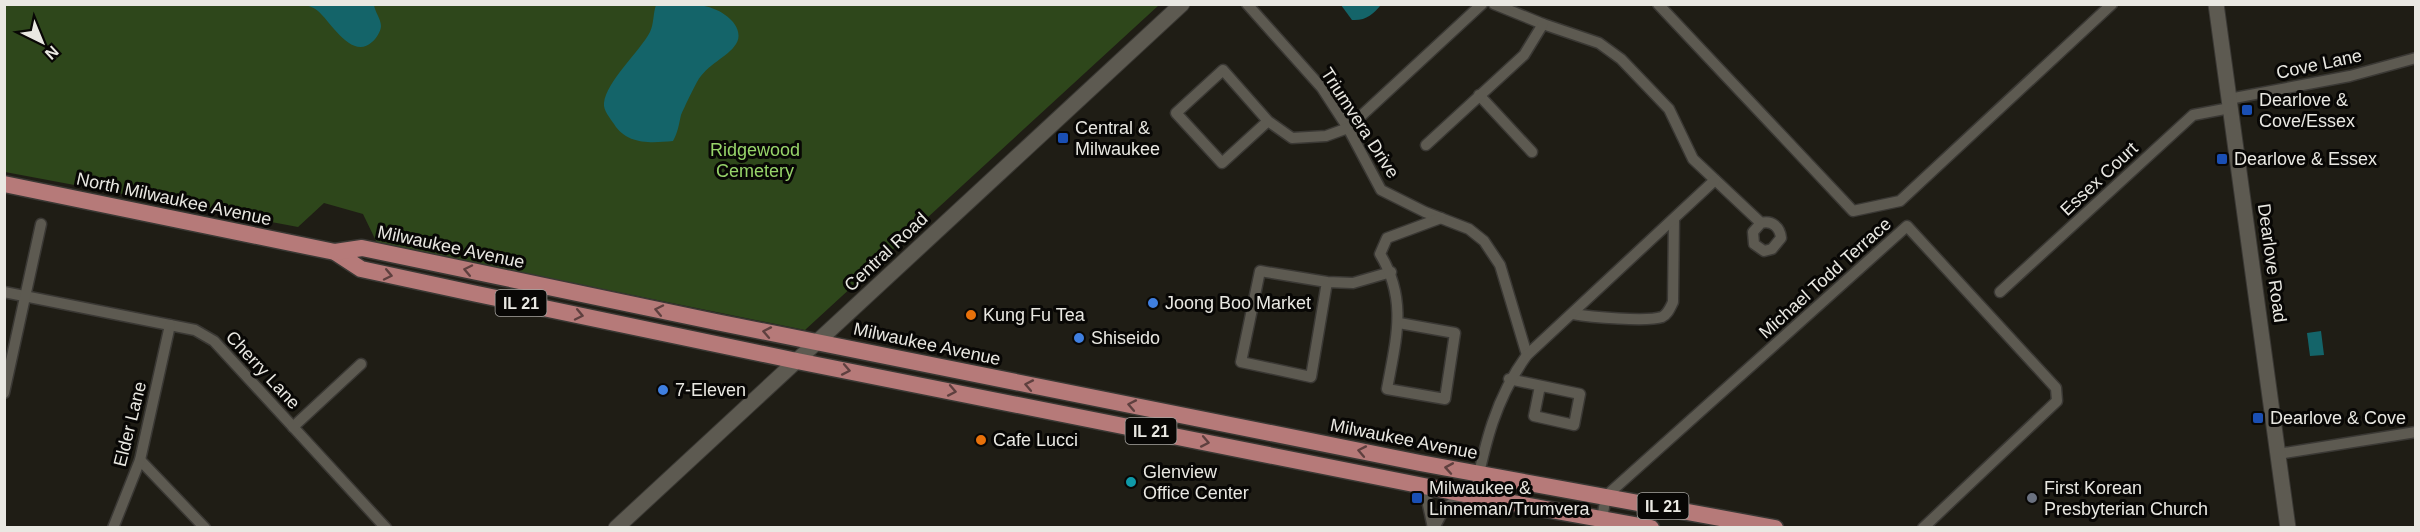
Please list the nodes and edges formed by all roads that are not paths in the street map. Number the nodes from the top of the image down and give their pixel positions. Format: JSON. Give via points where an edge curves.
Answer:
{"nodes":[{"id":1,"x":1182,"y":4,"type":"edge"},
{"id":2,"x":1247,"y":4,"type":"edge"},
{"id":3,"x":1482,"y":4,"type":"edge"},
{"id":4,"x":1494,"y":4,"type":"edge"},
{"id":5,"x":1658,"y":4,"type":"edge"},
{"id":6,"x":2112,"y":4,"type":"edge"},
{"id":7,"x":2216,"y":4,"type":"edge"},
{"id":8,"x":1543,"y":24,"type":"junction"},
{"id":9,"x":2415,"y":58,"type":"edge"},
{"id":10,"x":1479,"y":95,"type":"junction"},
{"id":11,"x":2230,"y":103,"type":"junction"},
{"id":12,"x":1268,"y":121,"type":"junction"},
{"id":13,"x":1347,"y":128,"type":"junction"},
{"id":14,"x":1426,"y":145,"type":"dead end"},
{"id":15,"x":1532,"y":152,"type":"dead end"},
{"id":16,"x":1715,"y":180,"type":"junction"},
{"id":17,"x":4,"y":183,"type":"edge"},
{"id":18,"x":1441,"y":218,"type":"junction"},
{"id":19,"x":1674,"y":219,"type":"junction"},
{"id":20,"x":1761,"y":223,"type":"dead end"},
{"id":21,"x":41,"y":224,"type":"dead end"},
{"id":22,"x":335,"y":252,"type":"junction"},
{"id":23,"x":1391,"y":272,"type":"junction"},
{"id":24,"x":1327,"y":282,"type":"junction"},
{"id":25,"x":4,"y":292,"type":"edge"},
{"id":26,"x":2000,"y":292,"type":"dead end"},
{"id":27,"x":26,"y":297,"type":"junction"},
{"id":28,"x":1573,"y":314,"type":"junction"},
{"id":29,"x":1399,"y":323,"type":"junction"},
{"id":30,"x":170,"y":326,"type":"junction"},
{"id":31,"x":818,"y":342,"type":"junction"},
{"id":32,"x":1527,"y":356,"type":"junction"},
{"id":33,"x":797,"y":361,"type":"junction"},
{"id":34,"x":361,"y":364,"type":"dead end"},
{"id":35,"x":1509,"y":380,"type":"junction"},
{"id":36,"x":1540,"y":386,"type":"junction"},
{"id":37,"x":4,"y":393,"type":"edge"},
{"id":38,"x":1095,"y":398,"type":"junction"},
{"id":39,"x":994,"y":400,"type":"junction"},
{"id":40,"x":293,"y":427,"type":"junction"},
{"id":41,"x":2415,"y":432,"type":"edge"},
{"id":42,"x":2278,"y":454,"type":"junction"},
{"id":43,"x":140,"y":460,"type":"junction"},
{"id":44,"x":1479,"y":473,"type":"junction"},
{"id":45,"x":1424,"y":486,"type":"junction"},
{"id":46,"x":1468,"y":494,"type":"junction"},
{"id":47,"x":1606,"y":496,"type":"junction"},
{"id":48,"x":1602,"y":519,"type":"junction"},
{"id":49,"x":113,"y":528,"type":"edge"},
{"id":50,"x":205,"y":528,"type":"edge"},
{"id":51,"x":386,"y":528,"type":"edge"},
{"id":52,"x":616,"y":528,"type":"edge"},
{"id":53,"x":1433,"y":528,"type":"edge"},
{"id":54,"x":1651,"y":528,"type":"edge"},
{"id":55,"x":1775,"y":528,"type":"edge"},
{"id":56,"x":1923,"y":528,"type":"edge"},
{"id":57,"x":2288,"y":528,"type":"edge"}],
"edges":[{"from":1,"to":31,"type":"main road","name":"Central Road"},
{"from":2,"to":13,"type":"street","name":"Triumvera Drive","via":[[1323,88]]},
{"from":3,"to":13,"type":"street"},
{"from":4,"to":8,"type":"street"},
{"from":5,"to":6,"type":"street","via":[[1853,212],[1900,201]]},
{"from":7,"to":11,"type":"main road","name":"Dearlove Road"},
{"from":8,"to":10,"type":"street","via":[[1524,55]]},
{"from":8,"to":16,"type":"street","via":[[1599,43],[1621,59],[1669,109],[1693,159]]},
{"from":9,"to":11,"type":"street","name":"Cove Lane"},
{"from":10,"to":14,"type":"street"},
{"from":10,"to":15,"type":"street"},
{"from":11,"to":26,"type":"street","name":"Essex Court","via":[[2193,115]]},
{"from":11,"to":42,"type":"main road","name":"Dearlove Road"},
{"from":12,"to":12,"type":"street","via":[[1223,70],[1176,113],[1222,163]]},
{"from":12,"to":13,"type":"street","via":[[1292,138],[1326,136]]},
{"from":13,"to":18,"type":"street","name":"Triumvera Drive","via":[[1381,190]]},
{"from":16,"to":19,"type":"street"},
{"from":16,"to":20,"type":"street"},
{"from":17,"to":22,"type":"main road","name":"North Milwaukee Avenue"},
{"from":18,"to":23,"type":"street","via":[[1387,238],[1380,254]]},
{"from":18,"to":32,"type":"street","name":"Triumvera Drive","via":[[1469,229],[1484,241],[1500,265]]},
{"from":19,"to":28,"type":"street"},
{"from":19,"to":28,"type":"street","via":[[1673,303],[1669,312],[1661,317]]},
{"from":21,"to":27,"type":"street"},
{"from":31,"to":22,"type":"main road","name":"Milwaukee Avenue","number":"IL 21","one_way":true,"via":[[362,248]]},
{"from":22,"to":33,"type":"main road","number":"IL 21","one_way":true,"via":[[361,269]]},
{"from":23,"to":24,"type":"street","via":[[1353,283]]},
{"from":23,"to":29,"type":"street"},
{"from":24,"to":24,"type":"street","via":[[1311,377],[1241,362],[1260,271]]},
{"from":25,"to":27,"type":"street","name":"Cherry Lane"},
{"from":27,"to":30,"type":"street","name":"Cherry Lane"},
{"from":27,"to":37,"type":"street"},
{"from":28,"to":32,"type":"street"},
{"from":29,"to":29,"type":"street","via":[[1387,389],[1445,399],[1455,333]]},
{"from":30,"to":40,"type":"street","name":"Cherry Lane","via":[[195,330],[214,341]]},
{"from":30,"to":43,"type":"street","name":"Elder Lane"},
{"from":31,"to":33,"type":"main road","name":"Central Road"},
{"from":38,"to":31,"type":"main road","name":"Milwaukee Avenue","number":"IL 21","one_way":true},
{"from":32,"to":35,"type":"street"},
{"from":33,"to":39,"type":"main road","number":"IL 21","one_way":true},
{"from":33,"to":52,"type":"main road","name":"Central Road"},
{"from":34,"to":40,"type":"street"},
{"from":35,"to":36,"type":"street"},
{"from":35,"to":44,"type":"street"},
{"from":36,"to":36,"type":"street","via":[[1534,416],[1574,424],[1580,394]]},
{"from":38,"to":39,"type":"main road","via":[[1087,408],[1078,411],[1013,397]]},
{"from":44,"to":38,"type":"main road","name":"Milwaukee Avenue","number":"IL 21","one_way":true},
{"from":39,"to":45,"type":"main road","number":"IL 21","one_way":true},
{"from":40,"to":51,"type":"street","name":"Cherry Lane"},
{"from":41,"to":42,"type":"street"},
{"from":42,"to":57,"type":"main road","name":"Dearlove Road"},
{"from":43,"to":49,"type":"street","name":"Elder Lane"},
{"from":43,"to":50,"type":"street"},
{"from":44,"to":46,"type":"street"},
{"from":44,"to":47,"type":"main road","name":"Milwaukee Avenue","number":"IL 21"},
{"from":45,"to":46,"type":"main road","number":"IL 21"},
{"from":45,"to":53,"type":"street"},
{"from":46,"to":48,"type":"main road","number":"IL 21"},
{"from":46,"to":53,"type":"street","via":[[1442,513]]},
{"from":47,"to":48,"type":"street"},
{"from":47,"to":55,"type":"main road","name":"Milwaukee Avenue","number":"IL 21"},
{"from":47,"to":56,"type":"street","name":"Michael Todd Terrace","via":[[1907,226],[2056,388],[2057,401]]},
{"from":48,"to":54,"type":"main road","number":"IL 21"}]}
